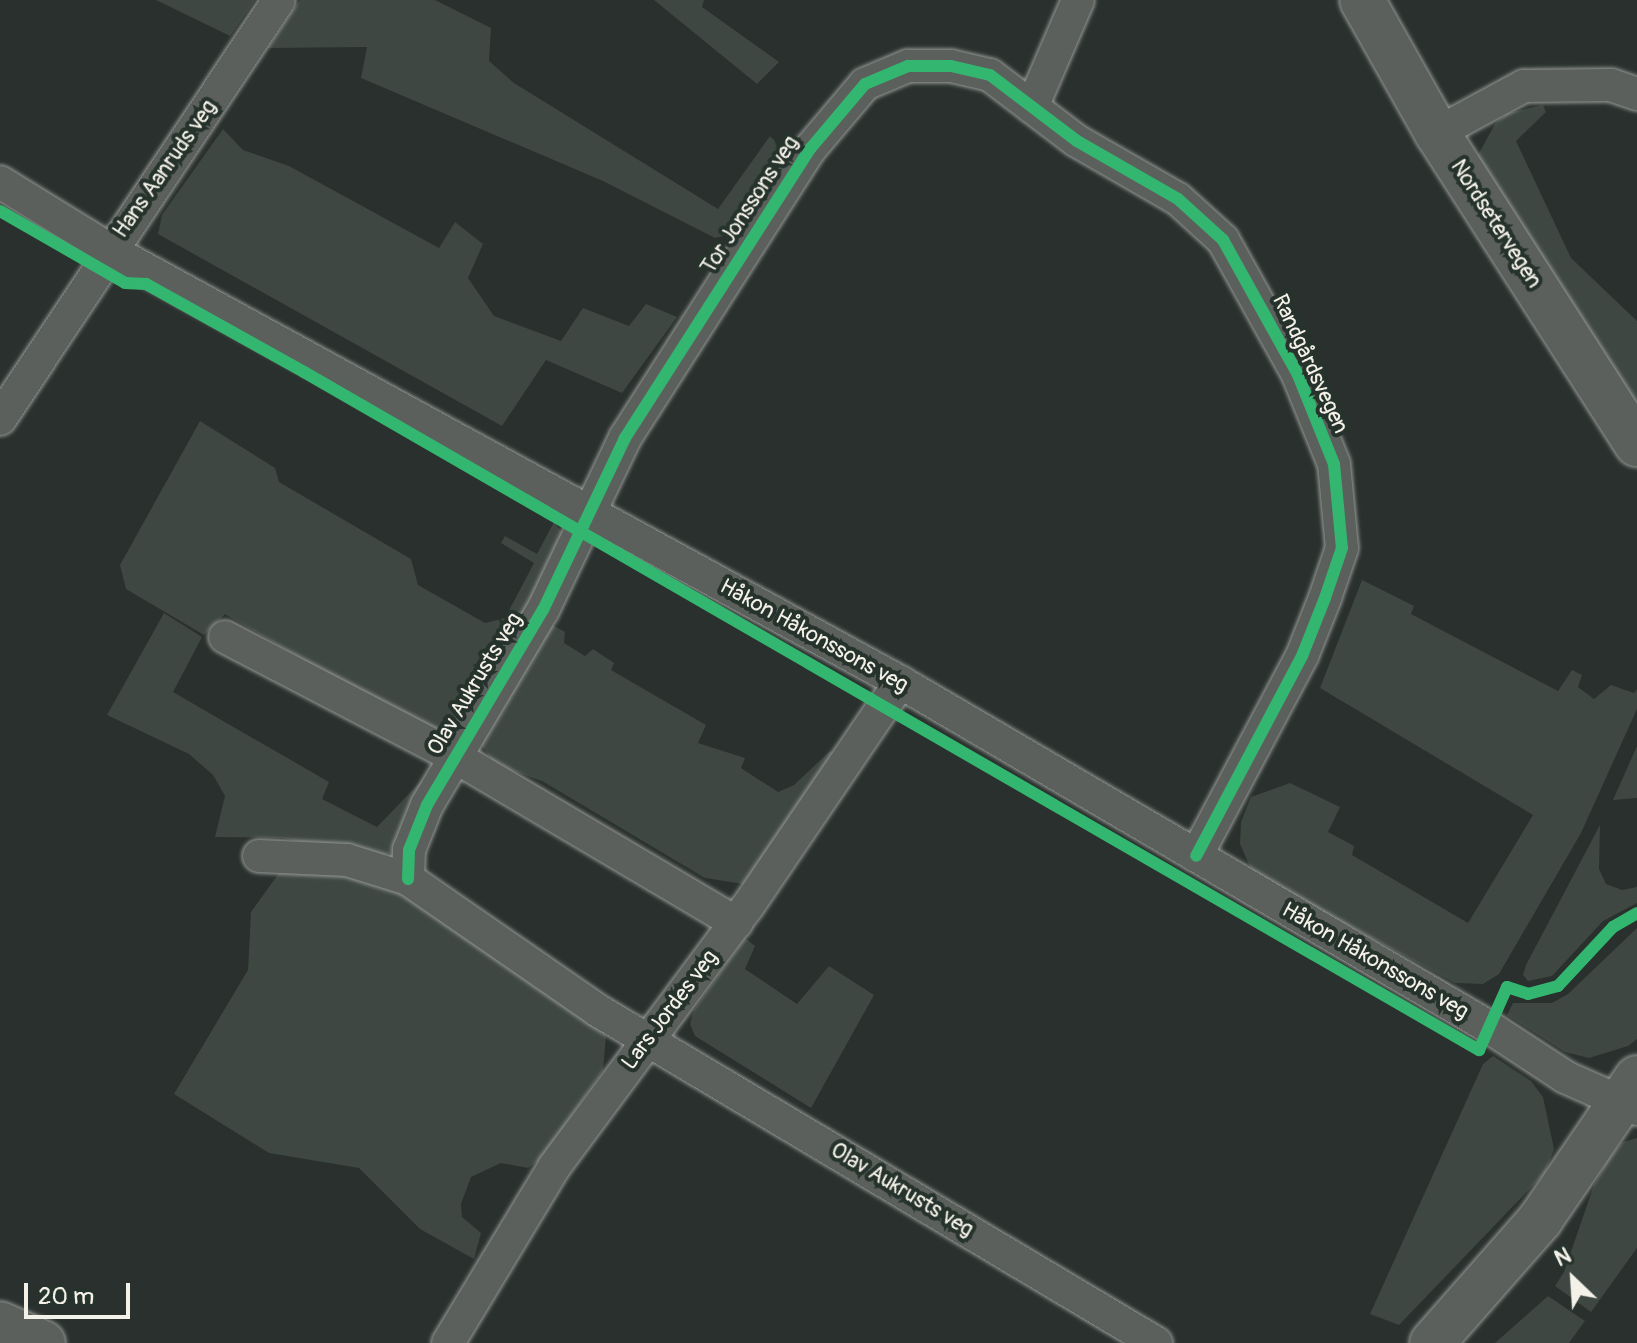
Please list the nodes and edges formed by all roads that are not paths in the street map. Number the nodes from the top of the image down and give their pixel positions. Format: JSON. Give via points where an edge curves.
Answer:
{"nodes":[{"id":1,"x":279,"y":0,"type":"edge"},
{"id":2,"x":1078,"y":0,"type":"edge"},
{"id":3,"x":1362,"y":0,"type":"edge"},
{"id":4,"x":1637,"y":94,"type":"edge"},
{"id":5,"x":1032,"y":107,"type":"junction"},
{"id":6,"x":1437,"y":133,"type":"junction"},
{"id":7,"x":0,"y":182,"type":"edge"},
{"id":8,"x":110,"y":250,"type":"junction"},
{"id":9,"x":0,"y":419,"type":"edge"},
{"id":10,"x":1637,"y":444,"type":"edge"},
{"id":11,"x":589,"y":513,"type":"junction"},
{"id":12,"x":225,"y":637,"type":"dead end"},
{"id":13,"x":900,"y":682,"type":"junction"},
{"id":14,"x":454,"y":756,"type":"junction"},
{"id":15,"x":259,"y":856,"type":"dead end"},
{"id":16,"x":1196,"y":856,"type":"junction"},
{"id":17,"x":408,"y":879,"type":"junction"},
{"id":18,"x":736,"y":923,"type":"junction"},
{"id":19,"x":649,"y":1037,"type":"junction"},
{"id":20,"x":1631,"y":1097,"type":"edge"},
{"id":21,"x":0,"y":1324,"type":"edge"},
{"id":22,"x":43,"y":1343,"type":"edge"},
{"id":23,"x":448,"y":1343,"type":"edge"},
{"id":24,"x":1156,"y":1343,"type":"edge"},
{"id":25,"x":1432,"y":1343,"type":"edge"}],
"edges":[{"from":1,"to":8,"type":"street","name":"Hans Aanruds veg"},
{"from":2,"to":5,"type":"street"},
{"from":3,"to":6,"type":"main road","name":"Nordsetervegen"},
{"from":4,"to":6,"type":"street","via":[[1611,85],[1524,86]]},
{"from":5,"to":11,"type":"street","name":"Tor Jonssons veg","via":[[990,75],[951,66],[908,66],[865,84],[810,149],[732,268],[625,438]]},
{"from":5,"to":16,"type":"street","name":"Randgårdsvegen","via":[[1077,141],[1178,199],[1223,240],[1298,375],[1334,464],[1342,548],[1325,598],[1302,656]]},
{"from":6,"to":10,"type":"main road","name":"Nordsetervegen"},
{"from":7,"to":8,"type":"street","name":"Håkon Håkonssons veg"},
{"from":8,"to":9,"type":"street","name":"Hans Aanruds veg"},
{"from":8,"to":11,"type":"street","name":"Håkon Håkonssons veg"},
{"from":11,"to":13,"type":"street","name":"Håkon Håkonssons veg"},
{"from":11,"to":14,"type":"street","name":"Olav Aukrusts veg","via":[[543,610]]},
{"from":12,"to":14,"type":"street","name":"Olav Aukrusts veg"},
{"from":13,"to":16,"type":"street","name":"Håkon Håkonssons veg"},
{"from":13,"to":18,"type":"street","name":"Lars Jordes veg"},
{"from":14,"to":17,"type":"street","name":"Olav Aukrusts veg","via":[[409,850]]},
{"from":14,"to":18,"type":"street","name":"Olav Aukrusts veg"},
{"from":15,"to":17,"type":"street","name":"Olav Aukrusts veg","via":[[347,860]]},
{"from":16,"to":20,"type":"street","name":"Håkon Håkonssons veg","via":[[1565,1077]]},
{"from":17,"to":19,"type":"street","name":"Olav Aukrusts veg","via":[[597,1010]]},
{"from":18,"to":19,"type":"street","name":"Lars Jordes veg"},
{"from":19,"to":23,"type":"street","name":"Lars Jordes veg","via":[[554,1167]]},
{"from":19,"to":24,"type":"street","name":"Olav Aukrusts veg"},
{"from":20,"to":25,"type":"main road","via":[[1540,1220]]},
{"from":21,"to":22,"type":"main road"}]}
